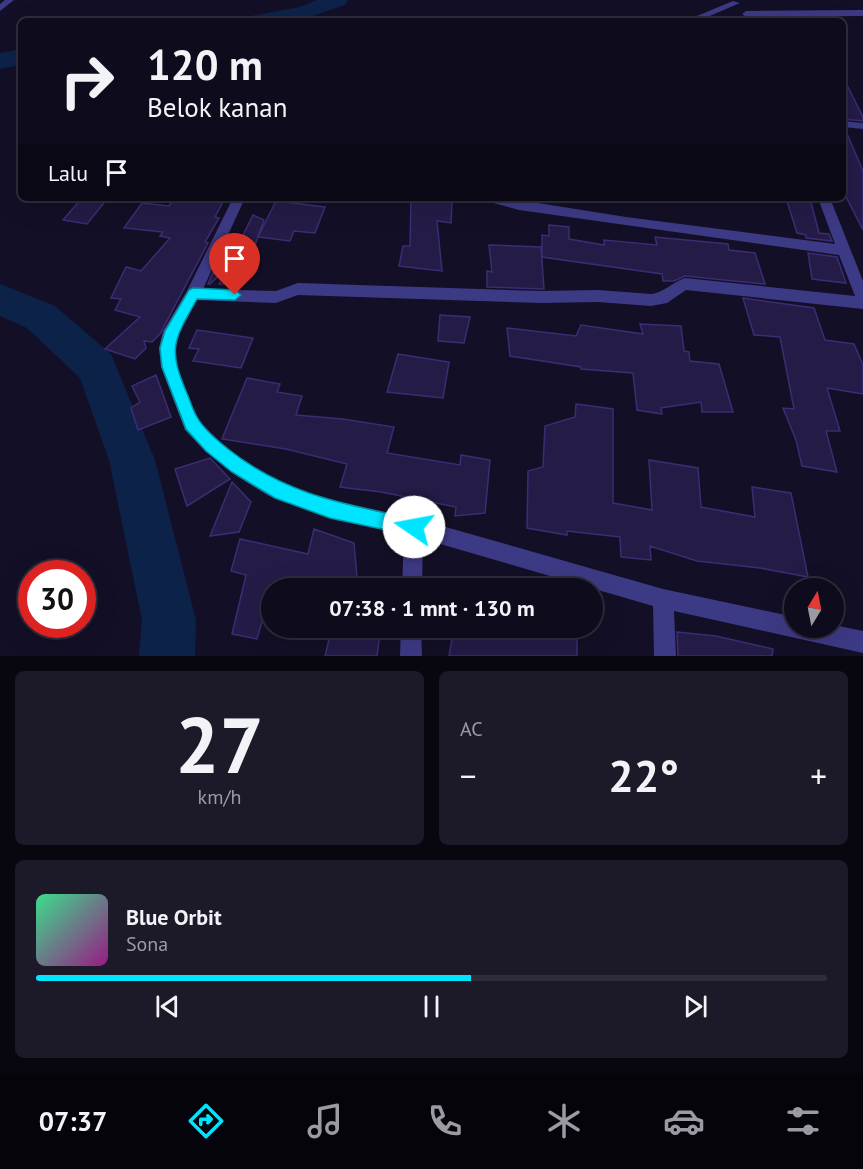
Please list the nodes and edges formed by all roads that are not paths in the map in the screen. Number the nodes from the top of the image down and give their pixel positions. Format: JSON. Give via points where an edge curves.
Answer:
{"nodes":[{"id":1,"x":10,"y":0,"type":"edge"},
{"id":2,"x":735,"y":1,"type":"edge"},
{"id":3,"x":0,"y":8,"type":"edge"},
{"id":4,"x":863,"y":13,"type":"edge"},
{"id":5,"x":697,"y":18,"type":"edge"},
{"id":6,"x":747,"y":18,"type":"edge"},
{"id":7,"x":846,"y":124,"type":"edge"},
{"id":8,"x":863,"y":126,"type":"edge"},
{"id":9,"x":238,"y":201,"type":"edge"},
{"id":10,"x":501,"y":201,"type":"edge"},
{"id":11,"x":825,"y":201,"type":"edge"},
{"id":12,"x":843,"y":250,"type":"junction"},
{"id":13,"x":193,"y":294,"type":"junction"},
{"id":14,"x":863,"y":301,"type":"edge"},
{"id":15,"x":414,"y":527,"type":"junction"},
{"id":16,"x":412,"y":578,"type":"edge"},
{"id":17,"x":663,"y":599,"type":"junction"},
{"id":18,"x":411,"y":638,"type":"edge"},
{"id":19,"x":863,"y":642,"type":"edge"},
{"id":20,"x":411,"y":656,"type":"edge"},
{"id":21,"x":665,"y":656,"type":"edge"}],
"edges":[{"from":1,"to":3,"type":"street"},
{"from":2,"to":5,"type":"street"},
{"from":2,"to":6,"type":"street"},
{"from":4,"to":6,"type":"street"},
{"from":7,"to":8,"type":"street"},
{"from":9,"to":13,"type":"street"},
{"from":10,"to":12,"type":"street","via":[[626,222]]},
{"from":11,"to":12,"type":"street"},
{"from":12,"to":14,"type":"street"},
{"from":13,"to":14,"type":"street","via":[[276,297],[298,289],[651,300],[662,299],[685,284]]},
{"from":13,"to":15,"type":"street","via":[[171,331],[167,348],[169,367],[192,424],[212,446],[275,490],[330,509]]},
{"from":15,"to":16,"type":"street"},
{"from":15,"to":17,"type":"street"},
{"from":17,"to":19,"type":"street"},
{"from":17,"to":21,"type":"street"},
{"from":18,"to":20,"type":"street"}]}
